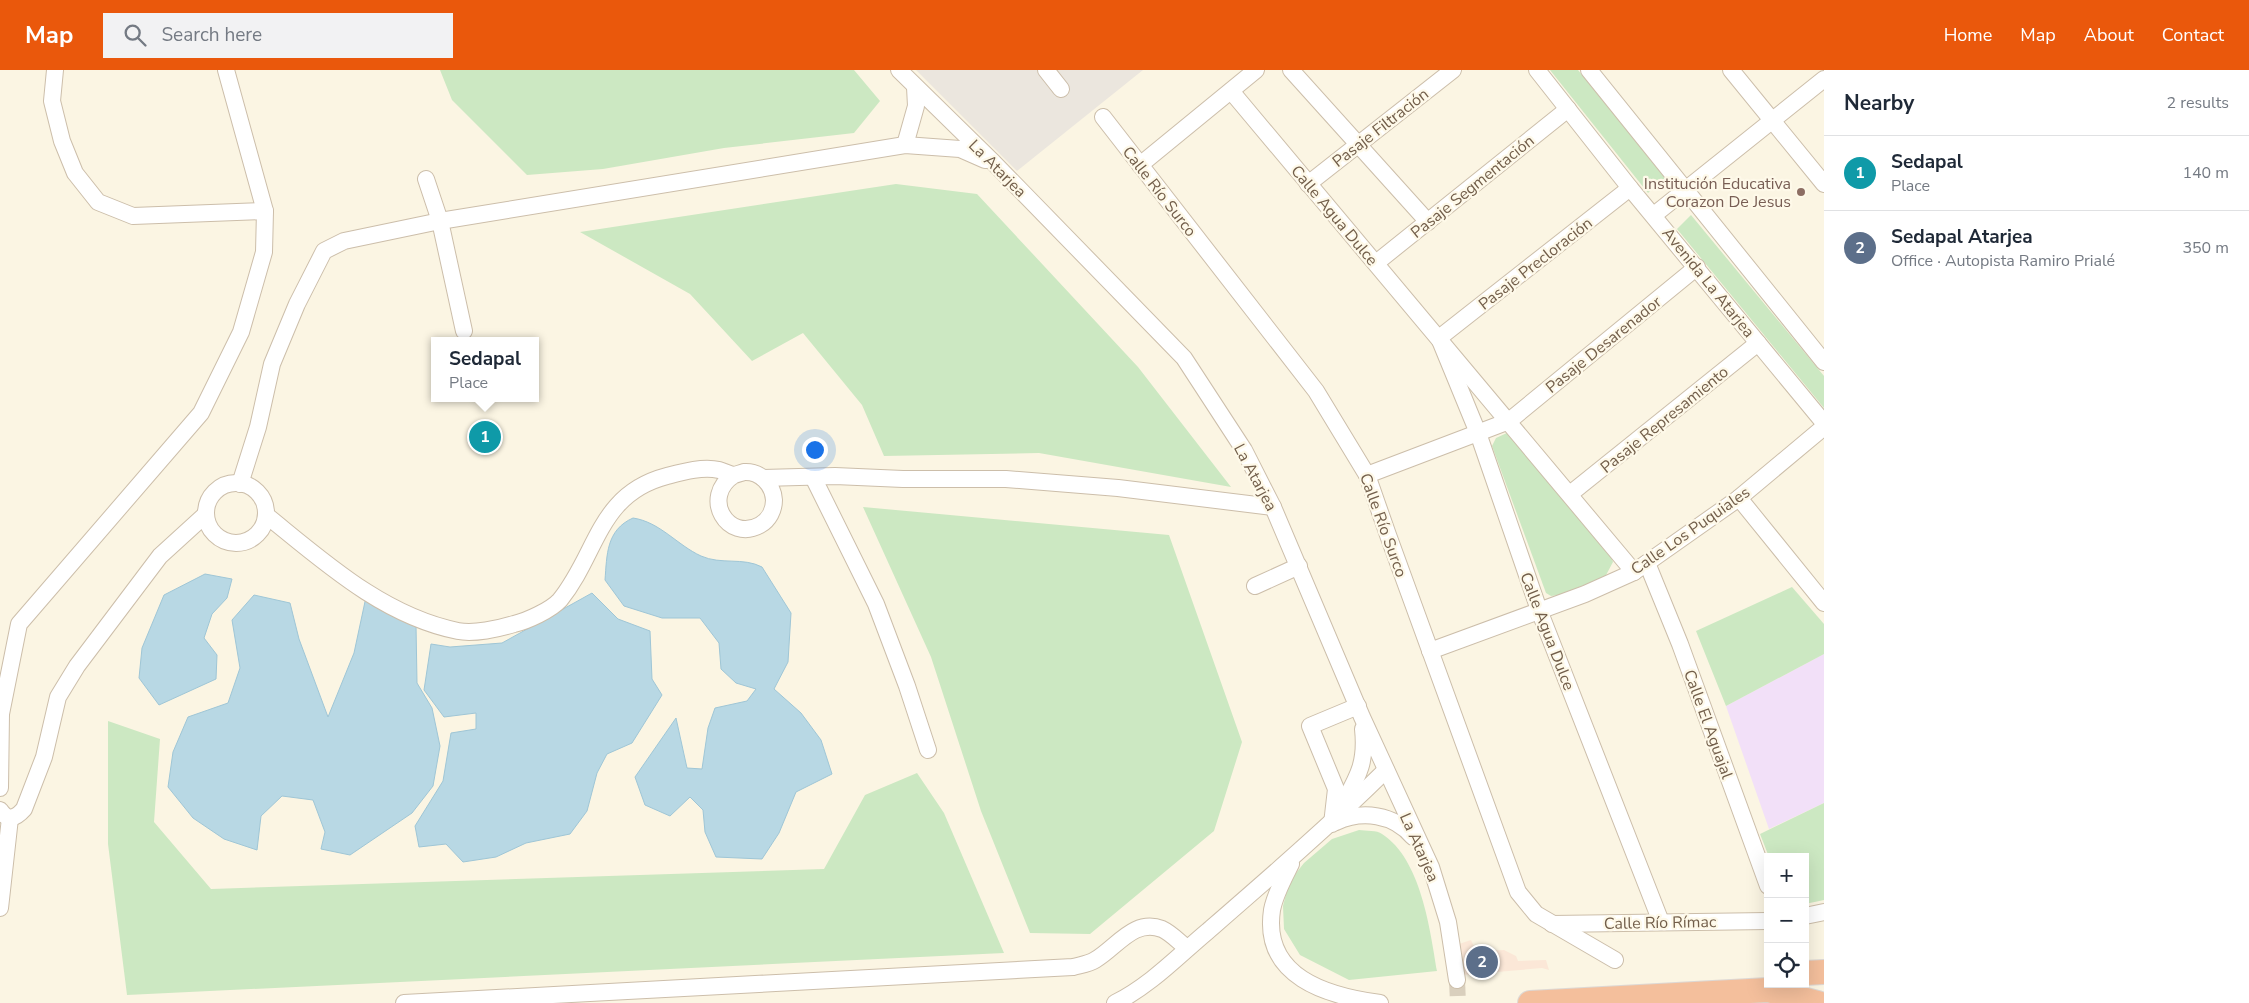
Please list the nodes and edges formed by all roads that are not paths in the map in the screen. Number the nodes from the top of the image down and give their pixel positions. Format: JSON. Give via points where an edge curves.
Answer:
{"nodes":[{"id":1,"x":55,"y":70,"type":"edge"},
{"id":2,"x":226,"y":70,"type":"edge"},
{"id":3,"x":899,"y":70,"type":"edge"},
{"id":4,"x":1046,"y":70,"type":"edge"},
{"id":5,"x":1256,"y":70,"type":"edge"},
{"id":6,"x":1291,"y":70,"type":"edge"},
{"id":7,"x":1452,"y":70,"type":"edge"},
{"id":8,"x":1537,"y":70,"type":"edge"},
{"id":9,"x":1589,"y":70,"type":"edge"},
{"id":10,"x":1731,"y":70,"type":"edge"},
{"id":11,"x":1824,"y":79,"type":"edge"},
{"id":12,"x":915,"y":87,"type":"junction"},
{"id":13,"x":1060,"y":89,"type":"dead end"},
{"id":14,"x":1231,"y":91,"type":"junction"},
{"id":15,"x":1568,"y":109,"type":"junction"},
{"id":16,"x":1103,"y":117,"type":"dead end"},
{"id":17,"x":1772,"y":121,"type":"junction"},
{"id":18,"x":905,"y":145,"type":"junction"},
{"id":19,"x":1358,"y":145,"type":"junction"},
{"id":20,"x":994,"y":163,"type":"junction"},
{"id":21,"x":1140,"y":165,"type":"junction"},
{"id":22,"x":426,"y":179,"type":"dead end"},
{"id":23,"x":1308,"y":184,"type":"junction"},
{"id":24,"x":1824,"y":184,"type":"edge"},
{"id":25,"x":1630,"y":188,"type":"junction"},
{"id":26,"x":1686,"y":190,"type":"junction"},
{"id":27,"x":265,"y":211,"type":"junction"},
{"id":28,"x":1654,"y":215,"type":"junction"},
{"id":29,"x":440,"y":221,"type":"junction"},
{"id":30,"x":1428,"y":222,"type":"junction"},
{"id":31,"x":1376,"y":263,"type":"junction"},
{"id":32,"x":1697,"y":267,"type":"junction"},
{"id":33,"x":464,"y":331,"type":"dead end"},
{"id":34,"x":1439,"y":338,"type":"junction"},
{"id":35,"x":1758,"y":343,"type":"junction"},
{"id":36,"x":1824,"y":362,"type":"edge"},
{"id":37,"x":1509,"y":421,"type":"junction"},
{"id":38,"x":1824,"y":424,"type":"edge"},
{"id":39,"x":1824,"y":427,"type":"edge"},
{"id":40,"x":1478,"y":433,"type":"junction"},
{"id":41,"x":734,"y":475,"type":"junction"},
{"id":42,"x":1367,"y":475,"type":"junction"},
{"id":43,"x":813,"y":477,"type":"junction"},
{"id":44,"x":764,"y":478,"type":"junction"},
{"id":45,"x":240,"y":484,"type":"junction"},
{"id":46,"x":1570,"y":494,"type":"junction"},
{"id":47,"x":1739,"y":498,"type":"junction"},
{"id":48,"x":1273,"y":507,"type":"junction"},
{"id":49,"x":206,"y":515,"type":"junction"},
{"id":50,"x":266,"y":515,"type":"junction"},
{"id":51,"x":1647,"y":563,"type":"junction"},
{"id":52,"x":1299,"y":566,"type":"junction"},
{"id":53,"x":1634,"y":572,"type":"junction"},
{"id":54,"x":1255,"y":586,"type":"dead end"},
{"id":55,"x":1824,"y":603,"type":"edge"},
{"id":56,"x":1539,"y":610,"type":"junction"},
{"id":57,"x":1430,"y":652,"type":"junction"},
{"id":58,"x":1360,"y":711,"type":"junction"},
{"id":59,"x":928,"y":750,"type":"dead end"},
{"id":60,"x":1386,"y":770,"type":"junction"},
{"id":61,"x":0,"y":788,"type":"edge"},
{"id":62,"x":5,"y":814,"type":"edge"},
{"id":63,"x":1332,"y":824,"type":"junction"},
{"id":64,"x":1418,"y":842,"type":"junction"},
{"id":65,"x":1294,"y":857,"type":"junction"},
{"id":66,"x":1764,"y":875,"type":"edge"},
{"id":67,"x":0,"y":908,"type":"edge"},
{"id":68,"x":1824,"y":912,"type":"edge"},
{"id":69,"x":1809,"y":915,"type":"edge"},
{"id":70,"x":1764,"y":921,"type":"edge"},
{"id":71,"x":1661,"y":922,"type":"junction"},
{"id":72,"x":1552,"y":924,"type":"junction"},
{"id":73,"x":1187,"y":948,"type":"junction"},
{"id":74,"x":1615,"y":960,"type":"dead end"},
{"id":75,"x":1824,"y":972,"type":"edge"},
{"id":76,"x":1809,"y":973,"type":"edge"},
{"id":77,"x":1764,"y":976,"type":"edge"},
{"id":78,"x":1457,"y":980,"type":"tunnel mouth"},
{"id":79,"x":1566,"y":1002,"type":"edge"},
{"id":80,"x":404,"y":1003,"type":"edge"},
{"id":81,"x":1116,"y":1003,"type":"edge"},
{"id":82,"x":1380,"y":1003,"type":"edge"},
{"id":83,"x":1530,"y":1003,"type":"edge"},
{"id":84,"x":1818,"y":1003,"type":"edge"}],
"edges":[{"from":1,"to":27,"type":"street","via":[[52,101],[62,141],[75,173],[98,202],[133,216]]},
{"from":2,"to":27,"type":"street"},
{"from":3,"to":12,"type":"street","name":"La Atarjea"},
{"from":4,"to":13,"type":"street"},
{"from":5,"to":14,"type":"street"},
{"from":6,"to":19,"type":"street"},
{"from":7,"to":19,"type":"street","name":"Pasaje Filtración"},
{"from":8,"to":15,"type":"street","name":"Avenida La Atarjea"},
{"from":9,"to":26,"type":"street"},
{"from":10,"to":17,"type":"street"},
{"from":11,"to":17,"type":"street"},
{"from":12,"to":18,"type":"street","via":[[916,106]]},
{"from":12,"to":20,"type":"street","name":"La Atarjea"},
{"from":14,"to":21,"type":"street"},
{"from":14,"to":23,"type":"street","name":"Calle Agua Dulce"},
{"from":15,"to":25,"type":"street","name":"Avenida La Atarjea"},
{"from":15,"to":30,"type":"street","name":"Pasaje Segmentación"},
{"from":16,"to":21,"type":"street","name":"Calle Río Surco"},
{"from":17,"to":24,"type":"street"},
{"from":17,"to":26,"type":"street"},
{"from":18,"to":20,"type":"street","via":[[960,149]]},
{"from":18,"to":29,"type":"street"},
{"from":19,"to":23,"type":"street","name":"Pasaje Filtración"},
{"from":19,"to":30,"type":"street"},
{"from":20,"to":48,"type":"street","name":"La Atarjea","via":[[1184,358],[1244,450]]},
{"from":21,"to":42,"type":"street","name":"Calle Río Surco","via":[[1316,391]]},
{"from":22,"to":29,"type":"street"},
{"from":23,"to":31,"type":"street","name":"Calle Agua Dulce"},
{"from":25,"to":28,"type":"street","name":"Avenida La Atarjea"},
{"from":25,"to":34,"type":"street","name":"Pasaje Precloración"},
{"from":26,"to":28,"type":"street"},
{"from":26,"to":36,"type":"street"},
{"from":27,"to":61,"type":"street","via":[[264,252],[241,332],[201,413],[19,624],[1,714]]},
{"from":28,"to":32,"type":"street","name":"Avenida La Atarjea"},
{"from":29,"to":33,"type":"street"},
{"from":29,"to":45,"type":"street","via":[[344,241],[324,251],[272,364],[258,427]]},
{"from":30,"to":31,"type":"street","name":"Pasaje Segmentación"},
{"from":31,"to":34,"type":"street","name":"Calle Agua Dulce"},
{"from":32,"to":35,"type":"street","name":"Avenida La Atarjea"},
{"from":32,"to":37,"type":"street","name":"Pasaje Desarenador"},
{"from":34,"to":37,"type":"street","name":"Calle Agua Dulce"},
{"from":34,"to":40,"type":"street","name":"Calle Agua Dulce"},
{"from":35,"to":38,"type":"street","name":"Avenida La Atarjea"},
{"from":35,"to":46,"type":"street","name":"Pasaje Represamiento"},
{"from":37,"to":40,"type":"street","name":"Pasaje Desarenador"},
{"from":37,"to":46,"type":"street","name":"Calle Agua Dulce"},
{"from":39,"to":47,"type":"street","name":"Calle Los Puquiales"},
{"from":40,"to":42,"type":"street","name":"Pasaje Desarenador"},
{"from":40,"to":56,"type":"street","name":"Calle Agua Dulce"},
{"from":41,"to":44,"type":"street","via":[[744,472]]},
{"from":41,"to":44,"type":"street","via":[[721,487],[718,505],[727,520],[743,528],[760,524],[772,511],[773,493]]},
{"from":41,"to":50,"type":"street","via":[[717,469],[689,470],[639,488],[608,514],[559,601],[528,620],[500,628],[459,631],[418,619],[345,578]]},
{"from":42,"to":57,"type":"street","name":"Calle Río Surco"},
{"from":43,"to":44,"type":"street"},
{"from":43,"to":48,"type":"street","via":[[1006,479],[1118,488]]},
{"from":43,"to":59,"type":"street","via":[[876,604]]},
{"from":45,"to":49,"type":"street","via":[[227,485],[215,491],[208,502]]},
{"from":45,"to":50,"type":"street","via":[[259,495]]},
{"from":46,"to":53,"type":"street","name":"Calle Agua Dulce"},
{"from":47,"to":51,"type":"street","name":"Calle Los Puquiales"},
{"from":47,"to":55,"type":"street"},
{"from":48,"to":52,"type":"street","name":"La Atarjea"},
{"from":49,"to":50,"type":"street","via":[[209,527],[217,537],[229,543],[242,543],[254,538]]},
{"from":49,"to":62,"type":"street","via":[[160,556],[77,666],[58,697],[44,757],[24,809],[18,816]]},
{"from":51,"to":53,"type":"street","name":"Calle Los Puquiales"},
{"from":51,"to":66,"type":"street","name":"Calle El Aguajal"},
{"from":52,"to":54,"type":"street"},
{"from":52,"to":58,"type":"street","name":"La Atarjea"},
{"from":53,"to":56,"type":"street","name":"Calle Los Puquiales"},
{"from":56,"to":57,"type":"street","name":"Calle Los Puquiales"},
{"from":56,"to":71,"type":"street","name":"Calle Agua Dulce"},
{"from":57,"to":72,"type":"street","name":"Calle Río Surco","via":[[1518,892],[1536,914]]},
{"from":58,"to":60,"type":"street","name":"La Atarjea"},
{"from":58,"to":63,"type":"street","via":[[1365,750],[1362,766]]},
{"from":58,"to":63,"type":"street","via":[[1310,726],[1336,789]]},
{"from":60,"to":63,"type":"street"},
{"from":60,"to":64,"type":"street","name":"La Atarjea"},
{"from":62,"to":67,"type":"street"},
{"from":63,"to":64,"type":"street","via":[[1346,817],[1372,815],[1397,823]]},
{"from":63,"to":65,"type":"street"},
{"from":64,"to":78,"type":"street","name":"La Atarjea","via":[[1440,894],[1450,931]]},
{"from":65,"to":73,"type":"street"},
{"from":65,"to":82,"type":"street","via":[[1272,909],[1272,935],[1280,958],[1312,985]]},
{"from":68,"to":69,"type":"street"},
{"from":70,"to":71,"type":"street","name":"Calle Río Rímac"},
{"from":71,"to":72,"type":"street","name":"Calle Río Rímac"},
{"from":72,"to":74,"type":"street","name":"Calle Río Surco"},
{"from":73,"to":80,"type":"street","via":[[1164,930],[1143,926],[1094,961],[1073,967]]},
{"from":73,"to":81,"type":"street","via":[[1155,979]]},
{"from":75,"to":76,"type":"highway"},
{"from":77,"to":79,"type":"highway","via":[[1630,980],[1594,987]]},
{"from":79,"to":83,"type":"highway"},
{"from":79,"to":84,"type":"highway","via":[[1768,990]]}]}
